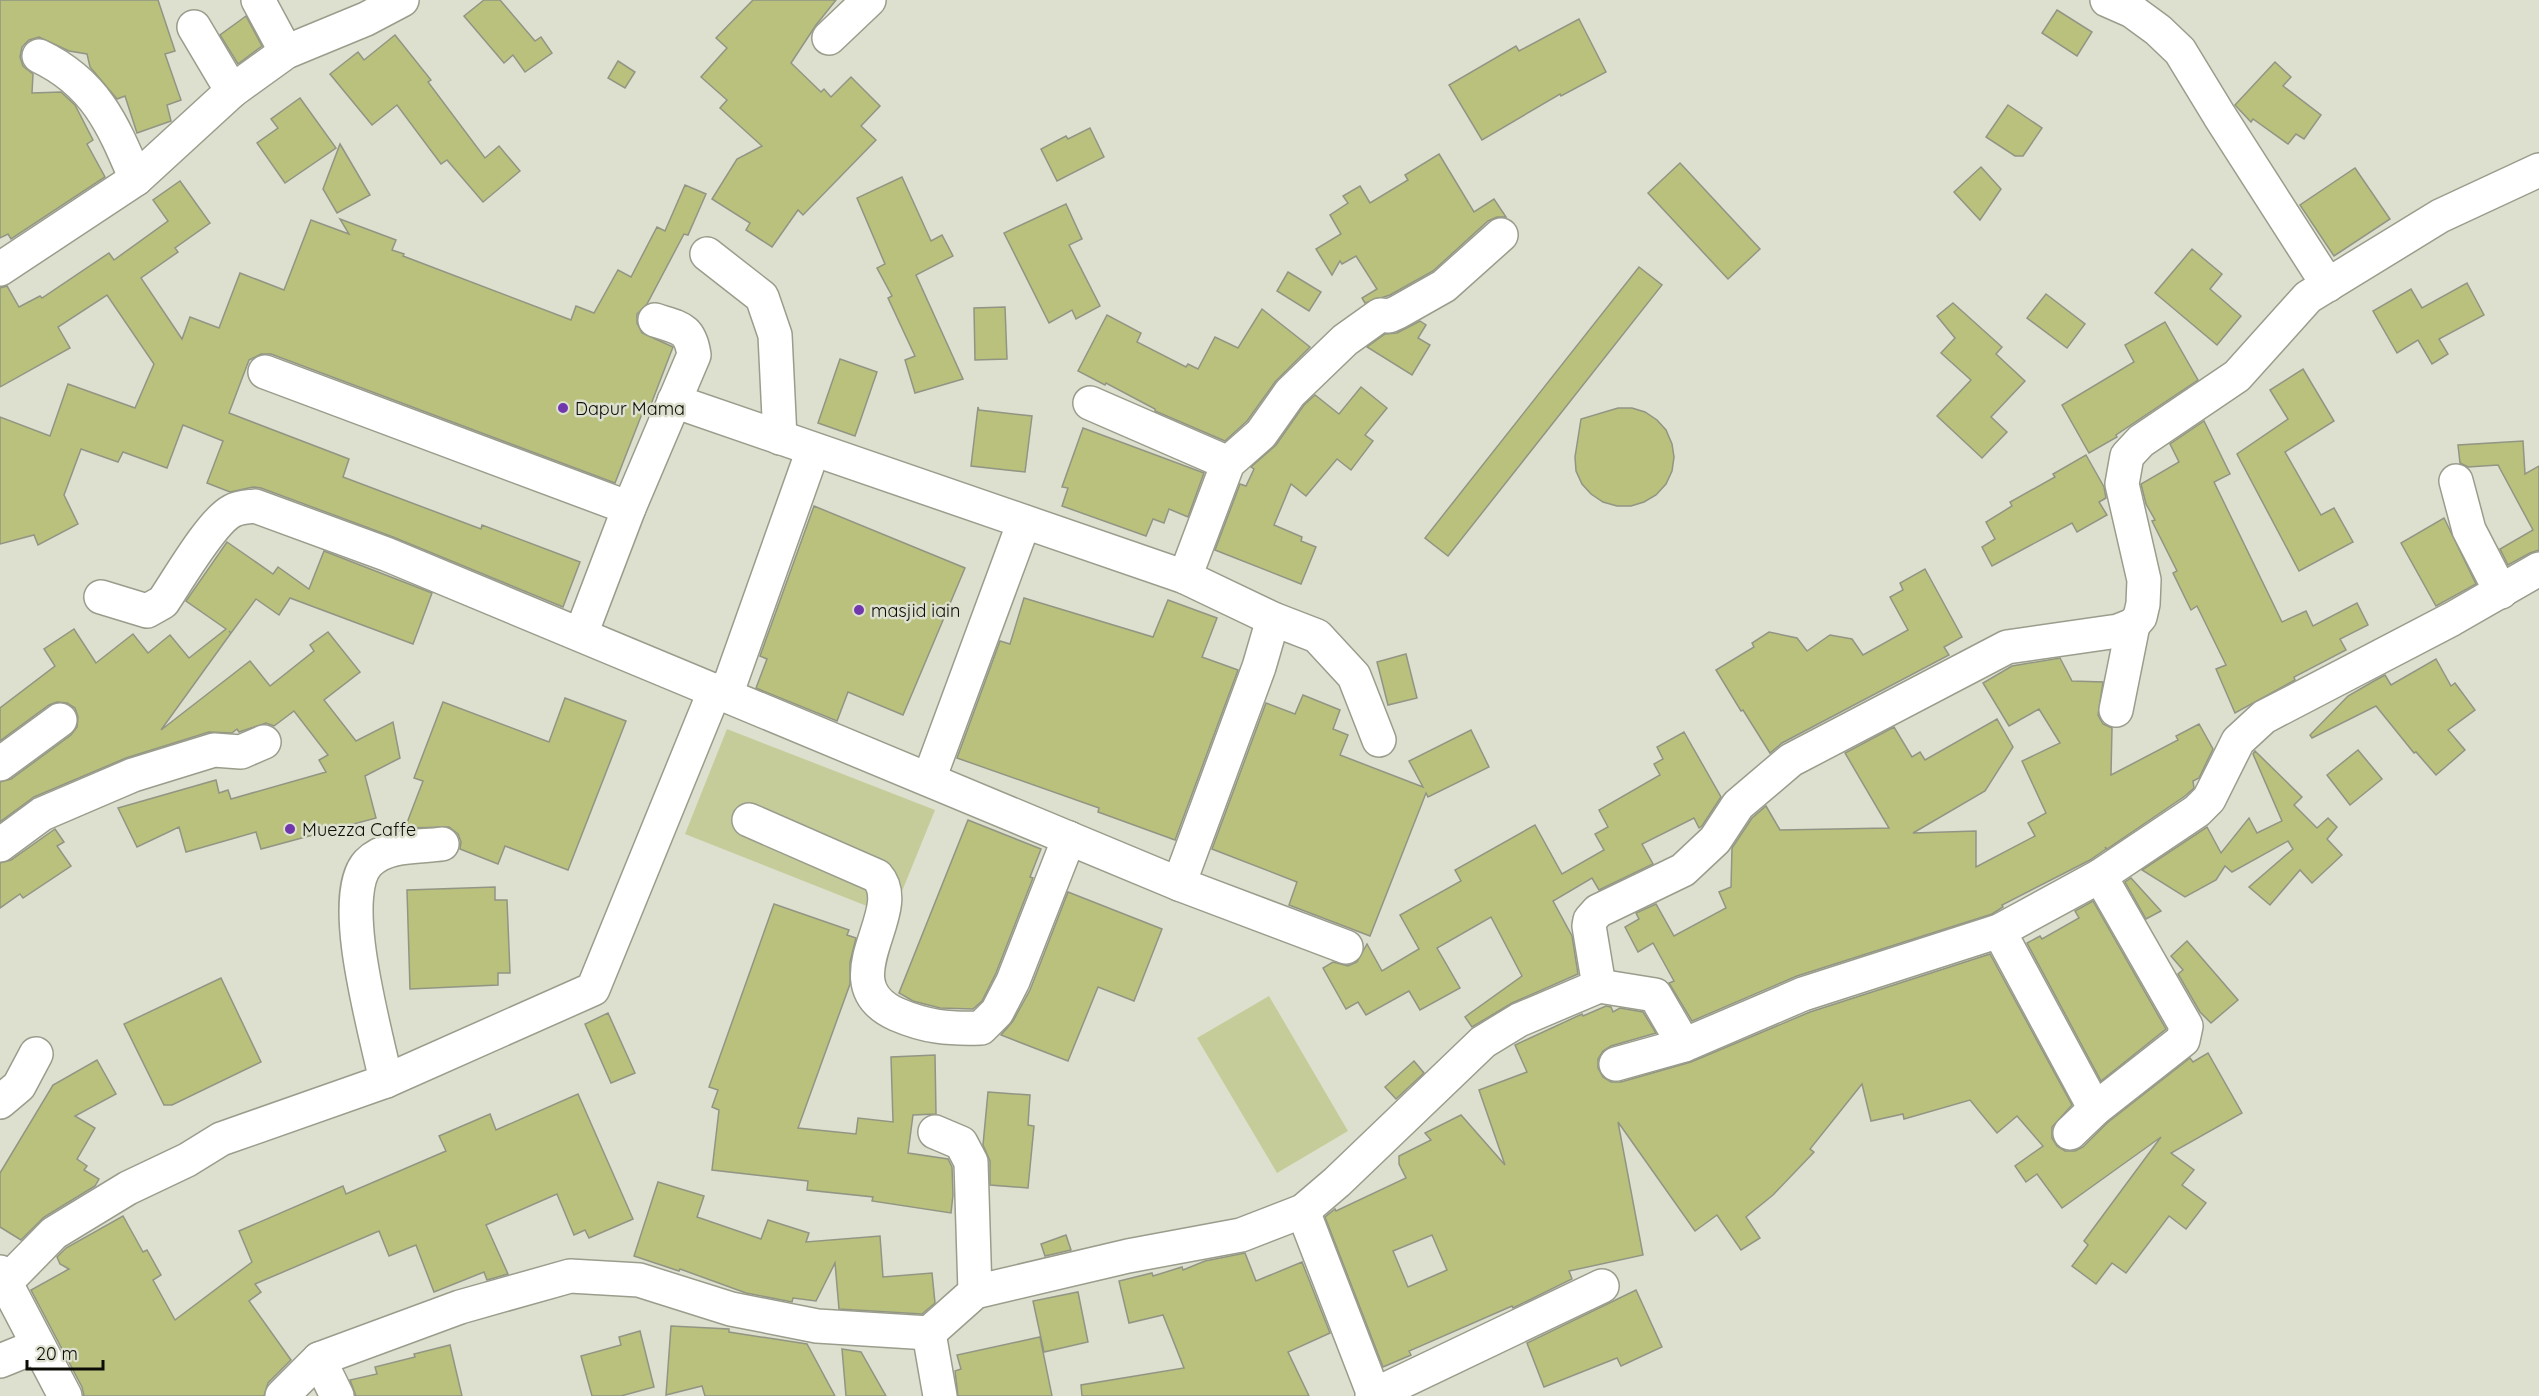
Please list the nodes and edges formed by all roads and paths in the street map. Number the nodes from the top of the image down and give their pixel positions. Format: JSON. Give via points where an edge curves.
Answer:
{"nodes":[{"id":1,"x":258,"y":0,"type":"edge"},
{"id":2,"x":402,"y":0,"type":"edge"},
{"id":3,"x":869,"y":0,"type":"edge"},
{"id":4,"x":2107,"y":0,"type":"edge"},
{"id":5,"x":194,"y":27,"type":"dead end"},
{"id":6,"x":830,"y":39,"type":"dead end"},
{"id":7,"x":286,"y":52,"type":"junction"},
{"id":8,"x":39,"y":56,"type":"dead end"},
{"id":9,"x":232,"y":91,"type":"junction"},
{"id":10,"x":2539,"y":170,"type":"edge"},
{"id":11,"x":136,"y":179,"type":"junction"},
{"id":12,"x":1501,"y":235,"type":"dead end"},
{"id":13,"x":707,"y":254,"type":"dead end"},
{"id":14,"x":0,"y":269,"type":"edge"},
{"id":15,"x":2328,"y":285,"type":"junction"},
{"id":16,"x":655,"y":320,"type":"dead end"},
{"id":17,"x":265,"y":372,"type":"dead end"},
{"id":18,"x":674,"y":401,"type":"junction"},
{"id":19,"x":1090,"y":403,"type":"dead end"},
{"id":20,"x":780,"y":438,"type":"junction"},
{"id":21,"x":813,"y":450,"type":"junction"},
{"id":22,"x":1228,"y":463,"type":"junction"},
{"id":23,"x":2456,"y":481,"type":"dead end"},
{"id":24,"x":629,"y":508,"type":"junction"},
{"id":25,"x":1024,"y":522,"type":"junction"},
{"id":26,"x":2539,"y":569,"type":"edge"},
{"id":27,"x":1185,"y":577,"type":"junction"},
{"id":28,"x":2501,"y":592,"type":"junction"},
{"id":29,"x":101,"y":597,"type":"dead end"},
{"id":30,"x":1273,"y":619,"type":"junction"},
{"id":31,"x":2133,"y":625,"type":"junction"},
{"id":32,"x":581,"y":634,"type":"junction"},
{"id":33,"x":720,"y":692,"type":"junction"},
{"id":34,"x":2116,"y":710,"type":"dead end"},
{"id":35,"x":60,"y":720,"type":"dead end"},
{"id":36,"x":1379,"y":740,"type":"dead end"},
{"id":37,"x":264,"y":742,"type":"dead end"},
{"id":38,"x":0,"y":764,"type":"edge"},
{"id":39,"x":928,"y":779,"type":"junction"},
{"id":40,"x":749,"y":820,"type":"dead end"},
{"id":41,"x":1070,"y":838,"type":"junction"},
{"id":42,"x":0,"y":844,"type":"edge"},
{"id":43,"x":442,"y":844,"type":"dead end"},
{"id":44,"x":2100,"y":876,"type":"junction"},
{"id":45,"x":1179,"y":884,"type":"junction"},
{"id":46,"x":1999,"y":932,"type":"junction"},
{"id":47,"x":1346,"y":947,"type":"dead end"},
{"id":48,"x":1599,"y":986,"type":"junction"},
{"id":49,"x":1684,"y":1045,"type":"junction"},
{"id":50,"x":36,"y":1054,"type":"dead end"},
{"id":51,"x":1617,"y":1064,"type":"dead end"},
{"id":52,"x":386,"y":1081,"type":"junction"},
{"id":53,"x":0,"y":1102,"type":"edge"},
{"id":54,"x":2095,"y":1109,"type":"junction"},
{"id":55,"x":935,"y":1132,"type":"dead end"},
{"id":56,"x":2070,"y":1133,"type":"dead end"},
{"id":57,"x":1303,"y":1211,"type":"junction"},
{"id":58,"x":3,"y":1277,"type":"edge"},
{"id":59,"x":1602,"y":1286,"type":"dead end"},
{"id":60,"x":975,"y":1292,"type":"junction"},
{"id":61,"x":929,"y":1333,"type":"junction"},
{"id":62,"x":37,"y":1346,"type":"junction"},
{"id":63,"x":319,"y":1359,"type":"junction"},
{"id":64,"x":0,"y":1361,"type":"edge"},
{"id":65,"x":65,"y":1396,"type":"edge"},
{"id":66,"x":282,"y":1396,"type":"edge"},
{"id":67,"x":338,"y":1396,"type":"edge"},
{"id":68,"x":940,"y":1396,"type":"edge"},
{"id":69,"x":1373,"y":1396,"type":"edge"}],
"edges":[{"from":1,"to":7,"type":"street"},
{"from":2,"to":7,"type":"street"},
{"from":3,"to":6,"type":"street"},
{"from":4,"to":15,"type":"street","via":[[2132,11],[2180,51]]},
{"from":5,"to":9,"type":"street"},
{"from":7,"to":9,"type":"street"},
{"from":8,"to":11,"type":"street","via":[[86,87],[111,122]]},
{"from":9,"to":11,"type":"street"},
{"from":10,"to":15,"type":"street","via":[[2440,216]]},
{"from":11,"to":14,"type":"street"},
{"from":12,"to":22,"type":"street","via":[[1444,286],[1398,312],[1380,315],[1345,340],[1290,393],[1261,434]]},
{"from":13,"to":20,"type":"street","via":[[762,297],[775,335]]},
{"from":15,"to":31,"type":"street","via":[[2308,297],[2237,376],[2141,441],[2127,456],[2122,484],[2144,580],[2140,617]]},
{"from":16,"to":18,"type":"street","via":[[681,329],[692,338],[694,355]]},
{"from":17,"to":24,"type":"street"},
{"from":18,"to":20,"type":"street"},
{"from":18,"to":24,"type":"street"},
{"from":19,"to":22,"type":"street"},
{"from":20,"to":21,"type":"street"},
{"from":21,"to":25,"type":"street"},
{"from":21,"to":33,"type":"street"},
{"from":22,"to":27,"type":"street"},
{"from":23,"to":28,"type":"street","via":[[2469,530]]},
{"from":24,"to":32,"type":"street"},
{"from":25,"to":27,"type":"street"},
{"from":25,"to":39,"type":"street"},
{"from":26,"to":28,"type":"street"},
{"from":27,"to":30,"type":"street"},
{"from":28,"to":44,"type":"street","via":[[2264,717],[2238,741],[2209,799],[2197,811]]},
{"from":29,"to":32,"type":"street","via":[[147,611],[153,608],[163,602],[213,529],[231,511],[255,506],[386,554]]},
{"from":30,"to":36,"type":"street","via":[[1317,636],[1354,676]]},
{"from":30,"to":45,"type":"street"},
{"from":31,"to":34,"type":"street"},
{"from":31,"to":48,"type":"street","via":[[2118,631],[2007,646],[1791,760],[1738,805],[1715,840],[1683,870],[1598,911],[1590,920]]},
{"from":32,"to":33,"type":"street"},
{"from":33,"to":39,"type":"street"},
{"from":33,"to":52,"type":"street","via":[[593,989]]},
{"from":35,"to":38,"type":"street"},
{"from":37,"to":42,"type":"street","via":[[241,752],[214,750],[133,775],[42,814]]},
{"from":39,"to":41,"type":"street"},
{"from":40,"to":41,"type":"street","via":[[877,876],[883,884],[884,899],[869,964],[868,989],[881,1007],[914,1022],[948,1029],[981,1028],[997,1012]]},
{"from":41,"to":45,"type":"street"},
{"from":43,"to":52,"type":"street","via":[[390,849],[367,864],[357,884],[355,911],[360,959]]},
{"from":44,"to":46,"type":"street"},
{"from":44,"to":54,"type":"street","via":[[2186,1030],[2183,1040]]},
{"from":45,"to":47,"type":"street"},
{"from":46,"to":49,"type":"street","via":[[1803,994]]},
{"from":46,"to":54,"type":"street"},
{"from":48,"to":49,"type":"street","via":[[1655,995]]},
{"from":48,"to":57,"type":"street","via":[[1519,1020],[1483,1042]]},
{"from":49,"to":51,"type":"street"},
{"from":50,"to":53,"type":"street","via":[[19,1086]]},
{"from":52,"to":58,"type":"street","via":[[221,1139],[54,1233]]},
{"from":54,"to":56,"type":"street"},
{"from":55,"to":60,"type":"street","via":[[961,1143],[971,1162]]},
{"from":57,"to":60,"type":"street","via":[[1240,1235],[1128,1256]]},
{"from":57,"to":69,"type":"street"},
{"from":58,"to":62,"type":"street"},
{"from":59,"to":69,"type":"street"},
{"from":60,"to":61,"type":"street"},
{"from":61,"to":63,"type":"street","via":[[817,1326],[731,1309],[639,1280],[570,1276],[460,1307]]},
{"from":61,"to":68,"type":"street"},
{"from":62,"to":64,"type":"street"},
{"from":62,"to":65,"type":"street"},
{"from":63,"to":66,"type":"street"},
{"from":63,"to":67,"type":"street"}]}
